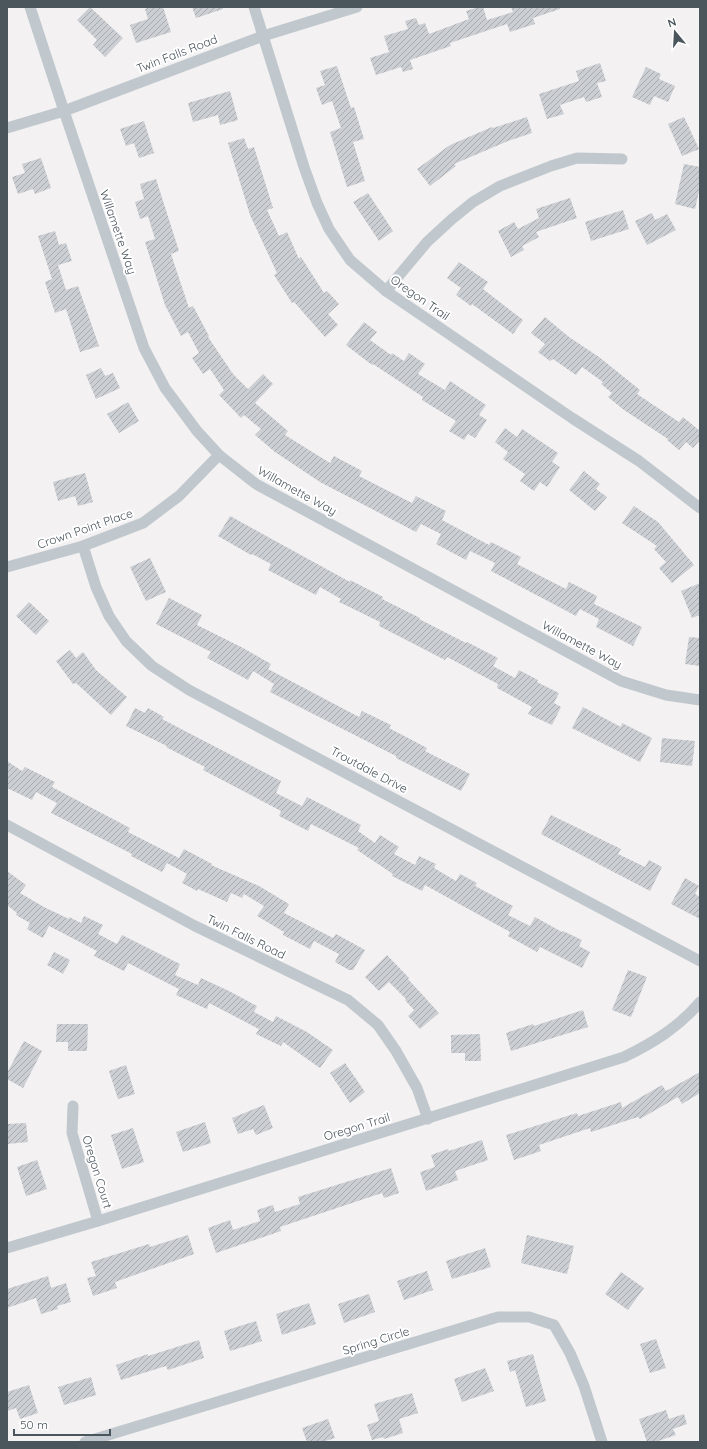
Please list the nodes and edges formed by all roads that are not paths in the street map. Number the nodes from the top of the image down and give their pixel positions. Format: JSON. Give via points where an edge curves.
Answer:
{"nodes":[{"id":1,"x":30,"y":7,"type":"edge"},
{"id":2,"x":254,"y":7,"type":"edge"},
{"id":3,"x":357,"y":7,"type":"edge"},
{"id":4,"x":263,"y":36,"type":"junction"},
{"id":5,"x":64,"y":111,"type":"junction"},
{"id":6,"x":7,"y":128,"type":"edge"},
{"id":7,"x":622,"y":159,"type":"dead end"},
{"id":8,"x":386,"y":291,"type":"junction"},
{"id":9,"x":219,"y":455,"type":"junction"},
{"id":10,"x":700,"y":508,"type":"edge"},
{"id":11,"x":82,"y":546,"type":"junction"},
{"id":12,"x":7,"y":567,"type":"edge"},
{"id":13,"x":700,"y":700,"type":"edge"},
{"id":14,"x":7,"y":825,"type":"edge"},
{"id":15,"x":700,"y":961,"type":"edge"},
{"id":16,"x":700,"y":1002,"type":"edge"},
{"id":17,"x":73,"y":1106,"type":"dead end"},
{"id":18,"x":428,"y":1119,"type":"junction"},
{"id":19,"x":98,"y":1221,"type":"junction"},
{"id":20,"x":7,"y":1248,"type":"edge"},
{"id":21,"x":85,"y":1442,"type":"edge"},
{"id":22,"x":602,"y":1442,"type":"edge"}],
"edges":[{"from":1,"to":5,"type":"street","name":"Willamette Way"},
{"from":2,"to":4,"type":"street","name":"Oregon Trail"},
{"from":3,"to":4,"type":"street","name":"Twin Falls Road"},
{"from":4,"to":5,"type":"street","name":"Twin Falls Road"},
{"from":4,"to":8,"type":"street","name":"Oregon Trail","via":[[304,167],[329,229],[350,260]]},
{"from":5,"to":6,"type":"street","name":"Twin Falls Road"},
{"from":5,"to":9,"type":"street","name":"Willamette Way","via":[[144,348],[165,388],[197,431]]},
{"from":7,"to":8,"type":"street","via":[[577,158],[500,186],[452,218],[427,242]]},
{"from":8,"to":10,"type":"street","name":"Oregon Trail","via":[[639,461]]},
{"from":9,"to":11,"type":"street","name":"Crown Point Place","via":[[179,496],[142,523]]},
{"from":9,"to":13,"type":"street","name":"Willamette Way","via":[[256,484],[621,681],[666,695]]},
{"from":11,"to":12,"type":"street","name":"Crown Point Place"},
{"from":11,"to":15,"type":"street","name":"Troutdale Drive","via":[[109,616],[126,641],[152,666],[189,690]]},
{"from":14,"to":18,"type":"street","name":"Twin Falls Road","via":[[195,926],[348,1000],[378,1025],[417,1088]]},
{"from":16,"to":18,"type":"street","name":"Oregon Trail","via":[[666,1034],[624,1057]]},
{"from":17,"to":19,"type":"street","name":"Oregon Court","via":[[72,1133]]},
{"from":18,"to":19,"type":"street","name":"Oregon Trail"},
{"from":19,"to":20,"type":"street","name":"Oregon Trail"},
{"from":21,"to":22,"type":"street","name":"Spring Circle","via":[[498,1317],[529,1317],[554,1325],[570,1353],[584,1386]]}]}
